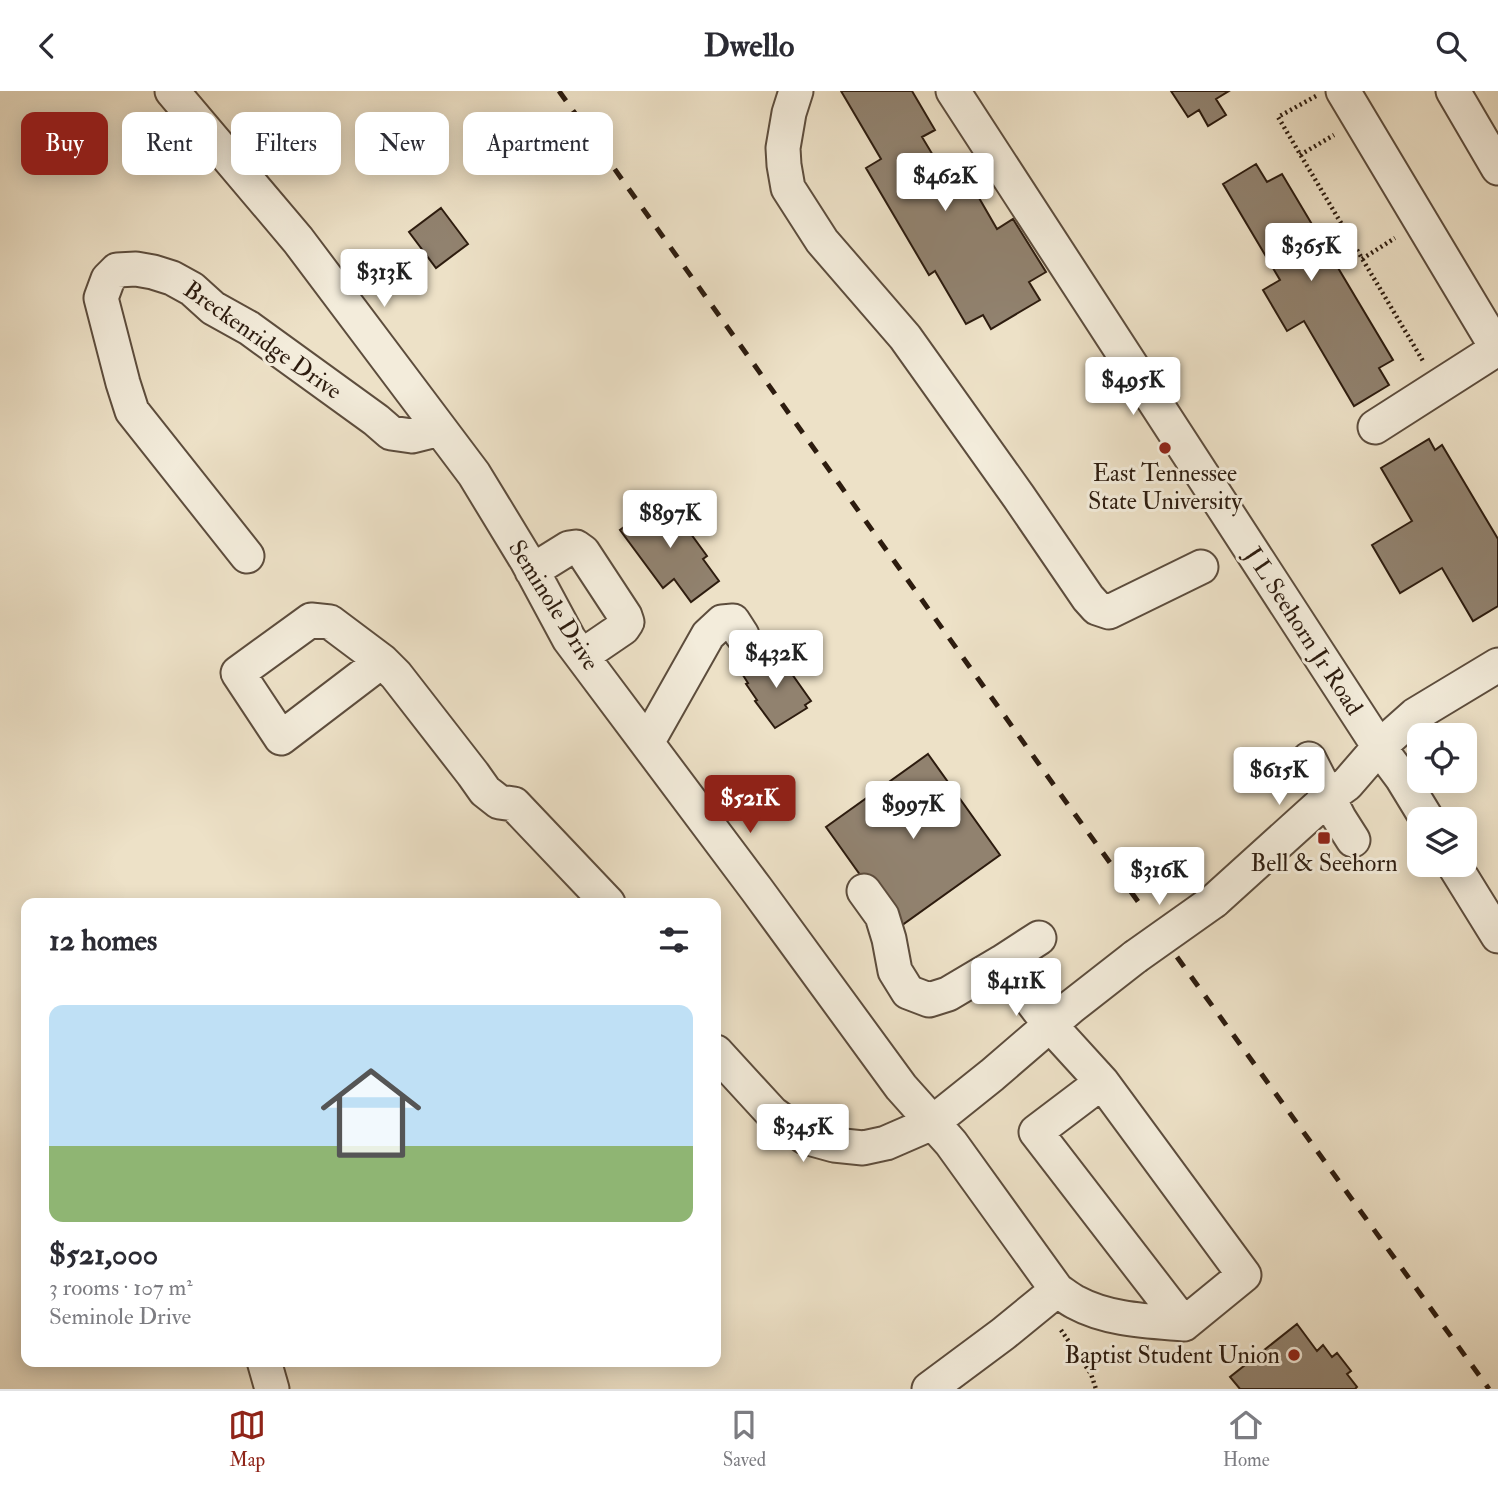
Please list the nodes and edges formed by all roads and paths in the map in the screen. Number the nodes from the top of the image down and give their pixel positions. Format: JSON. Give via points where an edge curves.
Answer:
{"nodes":[{"id":1,"x":172,"y":91,"type":"edge"},
{"id":2,"x":796,"y":91,"type":"edge"},
{"id":3,"x":953,"y":91,"type":"edge"},
{"id":4,"x":1343,"y":91,"type":"edge"},
{"id":5,"x":1453,"y":91,"type":"edge"},
{"id":6,"x":1278,"y":117,"type":"dead end"},
{"id":7,"x":1343,"y":129,"type":"dead end"},
{"id":8,"x":1300,"y":155,"type":"junction"},
{"id":9,"x":1498,"y":168,"type":"edge"},
{"id":10,"x":1394,"y":239,"type":"dead end"},
{"id":11,"x":1362,"y":259,"type":"junction"},
{"id":12,"x":1498,"y":349,"type":"edge"},
{"id":13,"x":1424,"y":362,"type":"dead end"},
{"id":14,"x":1375,"y":427,"type":"dead end"},
{"id":15,"x":440,"y":429,"type":"junction"},
{"id":16,"x":247,"y":557,"type":"dead end"},
{"id":17,"x":1201,"y":566,"type":"dead end"},
{"id":18,"x":532,"y":572,"type":"junction"},
{"id":19,"x":742,"y":635,"type":"dead end"},
{"id":20,"x":582,"y":656,"type":"junction"},
{"id":21,"x":382,"y":661,"type":"dead end"},
{"id":22,"x":1498,"y":665,"type":"edge"},
{"id":23,"x":647,"y":743,"type":"junction"},
{"id":24,"x":1379,"y":747,"type":"junction"},
{"id":25,"x":1309,"y":759,"type":"dead end"},
{"id":26,"x":1329,"y":797,"type":"junction"},
{"id":27,"x":1420,"y":807,"type":"edge"},
{"id":28,"x":1353,"y":840,"type":"dead end"},
{"id":29,"x":1461,"y":877,"type":"edge"},
{"id":30,"x":864,"y":891,"type":"dead end"},
{"id":31,"x":603,"y":898,"type":"edge"},
{"id":32,"x":1498,"y":936,"type":"edge"},
{"id":33,"x":1039,"y":938,"type":"dead end"},
{"id":34,"x":1002,"y":962,"type":"junction"},
{"id":35,"x":1050,"y":1025,"type":"junction"},
{"id":36,"x":721,"y":1058,"type":"edge"},
{"id":37,"x":1102,"y":1082,"type":"junction"},
{"id":38,"x":932,"y":1123,"type":"junction"},
{"id":39,"x":1048,"y":1297,"type":"junction"},
{"id":40,"x":1184,"y":1324,"type":"junction"},
{"id":41,"x":266,"y":1367,"type":"edge"},
{"id":42,"x":272,"y":1389,"type":"edge"},
{"id":43,"x":929,"y":1389,"type":"edge"},
{"id":44,"x":1096,"y":1389,"type":"edge"}],
"edges":[{"from":1,"to":15,"type":"street","name":"Seminole Drive","via":[[298,240]]},
{"from":2,"to":17,"type":"street","via":[[783,148],[788,188],[822,241],[905,337],[1088,598],[1109,612]]},
{"from":3,"to":24,"type":"street","name":"J L Seehorn Jr Road"},
{"from":4,"to":12,"type":"street"},
{"from":5,"to":9,"type":"street"},
{"from":6,"to":8,"type":"path"},
{"from":7,"to":8,"type":"path"},
{"from":8,"to":11,"type":"path"},
{"from":10,"to":11,"type":"path"},
{"from":11,"to":13,"type":"path"},
{"from":12,"to":14,"type":"street"},
{"from":15,"to":16,"type":"street","name":"Breckenridge Drive","via":[[412,436],[391,433],[192,289],[153,272],[117,270],[101,298],[132,411]]},
{"from":15,"to":18,"type":"street","name":"Seminole Drive","via":[[474,474]]},
{"from":18,"to":20,"type":"street","name":"Seminole Drive"},
{"from":18,"to":20,"type":"street","via":[[576,547],[625,616],[623,628]]},
{"from":19,"to":23,"type":"street","via":[[733,621],[722,622],[708,635]]},
{"from":20,"to":23,"type":"street","name":"Seminole Drive"},
{"from":21,"to":31,"type":"street","via":[[485,791],[499,802],[514,804]]},
{"from":22,"to":24,"type":"street","via":[[1415,715]]},
{"from":23,"to":38,"type":"street","name":"Seminole Drive"},
{"from":24,"to":26,"type":"street","via":[[1347,784]]},
{"from":24,"to":27,"type":"street","name":"J L Seehorn Jr Road"},
{"from":25,"to":26,"type":"street"},
{"from":26,"to":28,"type":"street"},
{"from":26,"to":35,"type":"street","bridge":true,"via":[[1214,901]]},
{"from":29,"to":32,"type":"street"},
{"from":30,"to":34,"type":"street","via":[[882,916],[895,971],[908,992],[929,1000],[939,997]]},
{"from":33,"to":34,"type":"street"},
{"from":34,"to":35,"type":"street"},
{"from":35,"to":37,"type":"street"},
{"from":35,"to":38,"type":"street"},
{"from":36,"to":38,"type":"street","via":[[772,1114],[805,1136],[834,1145],[863,1148],[886,1143]]},
{"from":37,"to":40,"type":"street","via":[[1244,1275]]},
{"from":37,"to":40,"type":"street","via":[[1036,1132]]},
{"from":38,"to":39,"type":"street","name":"Seminole Drive","via":[[951,1143]]},
{"from":39,"to":40,"type":"street","via":[[1110,1315]]},
{"from":39,"to":43,"type":"street"},
{"from":39,"to":44,"type":"path"},
{"from":41,"to":42,"type":"street"}]}
